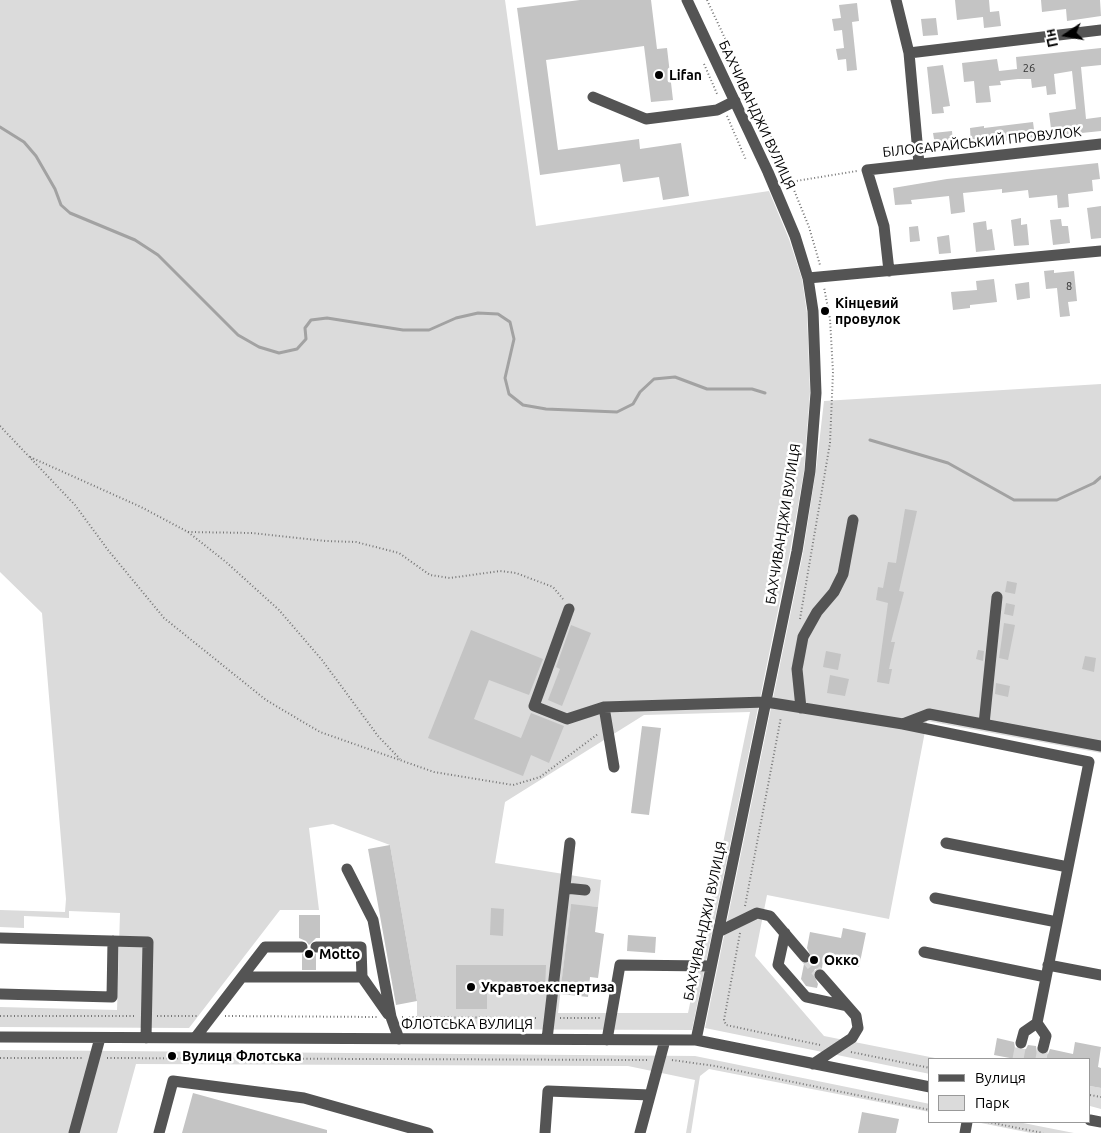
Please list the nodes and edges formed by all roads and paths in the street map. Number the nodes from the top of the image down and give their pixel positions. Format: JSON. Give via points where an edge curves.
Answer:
{"nodes":[{"id":1,"x":687,"y":0,"type":"edge"},
{"id":2,"x":706,"y":0,"type":"edge"},
{"id":3,"x":896,"y":0,"type":"edge"},
{"id":4,"x":1101,"y":30,"type":"edge"},
{"id":5,"x":909,"y":52,"type":"junction"},
{"id":6,"x":593,"y":97,"type":"dead end"},
{"id":7,"x":735,"y":101,"type":"junction"},
{"id":8,"x":727,"y":116,"type":"dead end"},
{"id":9,"x":1101,"y":144,"type":"edge"},
{"id":10,"x":746,"y":160,"type":"dead end"},
{"id":11,"x":919,"y":164,"type":"junction"},
{"id":12,"x":867,"y":170,"type":"junction"},
{"id":13,"x":790,"y":182,"type":"junction"},
{"id":14,"x":1101,"y":251,"type":"edge"},
{"id":15,"x":889,"y":271,"type":"junction"},
{"id":16,"x":823,"y":277,"type":"junction"},
{"id":17,"x":808,"y":278,"type":"junction"},
{"id":18,"x":0,"y":426,"type":"edge"},
{"id":19,"x":28,"y":456,"type":"junction"},
{"id":20,"x":853,"y":520,"type":"dead end"},
{"id":21,"x":188,"y":532,"type":"junction"},
{"id":22,"x":997,"y":597,"type":"dead end"},
{"id":23,"x":569,"y":610,"type":"joint"},
{"id":24,"x":766,"y":702,"type":"junction"},
{"id":25,"x":783,"y":705,"type":"junction"},
{"id":26,"x":604,"y":707,"type":"junction"},
{"id":27,"x":801,"y":708,"type":"junction"},
{"id":28,"x":903,"y":724,"type":"junction"},
{"id":29,"x":984,"y":724,"type":"junction"},
{"id":30,"x":607,"y":728,"type":"junction"},
{"id":31,"x":1101,"y":746,"type":"edge"},
{"id":32,"x":401,"y":760,"type":"junction"},
{"id":33,"x":614,"y":767,"type":"dead end"},
{"id":34,"x":570,"y":843,"type":"dead end"},
{"id":35,"x":946,"y":843,"type":"dead end"},
{"id":36,"x":1068,"y":867,"type":"junction"},
{"id":37,"x":347,"y":869,"type":"dead end"},
{"id":38,"x":565,"y":888,"type":"junction"},
{"id":39,"x":585,"y":890,"type":"dead end"},
{"id":40,"x":935,"y":898,"type":"dead end"},
{"id":41,"x":743,"y":920,"type":"junction"},
{"id":42,"x":1057,"y":922,"type":"junction"},
{"id":43,"x":718,"y":932,"type":"junction"},
{"id":44,"x":785,"y":933,"type":"junction"},
{"id":45,"x":0,"y":938,"type":"edge"},
{"id":46,"x":113,"y":941,"type":"junction"},
{"id":47,"x":302,"y":947,"type":"dead end"},
{"id":48,"x":316,"y":947,"type":"dead end"},
{"id":49,"x":924,"y":952,"type":"dead end"},
{"id":50,"x":805,"y":957,"type":"tunnel mouth"},
{"id":51,"x":1048,"y":965,"type":"junction"},
{"id":52,"x":711,"y":966,"type":"junction"},
{"id":53,"x":820,"y":975,"type":"tunnel mouth"},
{"id":54,"x":1101,"y":975,"type":"edge"},
{"id":55,"x":242,"y":977,"type":"junction"},
{"id":56,"x":362,"y":977,"type":"junction"},
{"id":57,"x":1046,"y":977,"type":"junction"},
{"id":58,"x":0,"y":994,"type":"edge"},
{"id":59,"x":847,"y":1006,"type":"junction"},
{"id":60,"x":0,"y":1016,"type":"edge"},
{"id":61,"x":147,"y":1016,"type":"junction"},
{"id":62,"x":390,"y":1017,"type":"junction"},
{"id":63,"x":1037,"y":1023,"type":"junction"},
{"id":64,"x":726,"y":1025,"type":"dead end"},
{"id":65,"x":0,"y":1037,"type":"edge"},
{"id":66,"x":100,"y":1038,"type":"junction"},
{"id":67,"x":146,"y":1038,"type":"junction"},
{"id":68,"x":195,"y":1038,"type":"junction"},
{"id":69,"x":399,"y":1039,"type":"junction"},
{"id":70,"x":548,"y":1040,"type":"junction"},
{"id":71,"x":607,"y":1040,"type":"junction"},
{"id":72,"x":665,"y":1040,"type":"junction"},
{"id":73,"x":696,"y":1040,"type":"junction"},
{"id":74,"x":1021,"y":1043,"type":"tunnel mouth"},
{"id":75,"x":1043,"y":1048,"type":"tunnel mouth"},
{"id":76,"x":0,"y":1058,"type":"edge"},
{"id":77,"x":94,"y":1058,"type":"junction"},
{"id":78,"x":659,"y":1060,"type":"junction"},
{"id":79,"x":813,"y":1064,"type":"junction"},
{"id":80,"x":928,"y":1087,"type":"edge"},
{"id":81,"x":650,"y":1094,"type":"junction"},
{"id":82,"x":928,"y":1110,"type":"edge"},
{"id":83,"x":993,"y":1123,"type":"edge"},
{"id":84,"x":74,"y":1133,"type":"edge"},
{"id":85,"x":159,"y":1133,"type":"edge"},
{"id":86,"x":428,"y":1133,"type":"edge"},
{"id":87,"x":544,"y":1133,"type":"edge"},
{"id":88,"x":640,"y":1133,"type":"edge"},
{"id":89,"x":1043,"y":1133,"type":"edge"}],
"edges":[{"from":1,"to":7,"type":"street","name":"БАХЧИВАНДЖИ ВУЛИЦЯ"},
{"from":2,"to":13,"type":"path"},
{"from":3,"to":5,"type":"street"},
{"from":4,"to":5,"type":"street"},
{"from":5,"to":11,"type":"street"},
{"from":6,"to":7,"type":"street","via":[[646,119],[717,110]]},
{"from":7,"to":17,"type":"street","name":"БАХЧИВАНДЖИ ВУЛИЦЯ","via":[[795,236]]},
{"from":8,"to":10,"type":"path"},
{"from":9,"to":11,"type":"street","name":"БІЛОСАРАЙСЬКИЙ ПРОВУЛОК"},
{"from":11,"to":12,"type":"street","name":"БІЛОСАРАЙСЬКИЙ ПРОВУЛОК"},
{"from":12,"to":13,"type":"path"},
{"from":12,"to":15,"type":"street","via":[[884,226]]},
{"from":13,"to":16,"type":"path","via":[[809,227]]},
{"from":14,"to":15,"type":"street"},
{"from":15,"to":16,"type":"street"},
{"from":16,"to":17,"type":"street"},
{"from":17,"to":24,"type":"street","name":"БАХЧИВАНДЖИ ВУЛИЦЯ","via":[[813,313],[816,393],[810,471]]},
{"from":18,"to":19,"type":"path"},
{"from":19,"to":21,"type":"path"},
{"from":19,"to":32,"type":"path","via":[[75,504],[164,618],[212,658],[266,700],[320,732]]},
{"from":20,"to":27,"type":"street","via":[[843,574],[803,637],[797,669]]},
{"from":21,"to":23,"type":"path","via":[[252,533],[356,542],[399,553],[430,575],[450,578],[500,571],[516,573],[553,587]]},
{"from":21,"to":32,"type":"path","via":[[279,610],[322,660],[378,736]]},
{"from":22,"to":29,"type":"street"},
{"from":23,"to":26,"type":"street","via":[[534,706],[567,719]]},
{"from":24,"to":25,"type":"street"},
{"from":24,"to":26,"type":"street"},
{"from":24,"to":43,"type":"street","name":"БАХЧИВАНДЖИ ВУЛИЦЯ"},
{"from":25,"to":27,"type":"street"},
{"from":25,"to":41,"type":"path"},
{"from":26,"to":30,"type":"street"},
{"from":27,"to":28,"type":"street"},
{"from":28,"to":29,"type":"street","via":[[929,714]]},
{"from":28,"to":36,"type":"street","via":[[1089,762]]},
{"from":29,"to":31,"type":"street"},
{"from":30,"to":32,"type":"path","via":[[540,777],[522,784],[448,775]]},
{"from":30,"to":33,"type":"street"},
{"from":34,"to":38,"type":"street"},
{"from":35,"to":36,"type":"street"},
{"from":36,"to":42,"type":"street"},
{"from":37,"to":62,"type":"street","via":[[373,920]]},
{"from":38,"to":39,"type":"street"},
{"from":38,"to":70,"type":"street"},
{"from":40,"to":42,"type":"street"},
{"from":41,"to":43,"type":"street"},
{"from":41,"to":44,"type":"street","via":[[757,913],[770,916]]},
{"from":41,"to":64,"type":"path","via":[[724,1020]]},
{"from":42,"to":51,"type":"street"},
{"from":43,"to":52,"type":"street","name":"БАХЧИВАНДЖИ ВУЛИЦЯ"},
{"from":44,"to":50,"type":"street"},
{"from":44,"to":59,"type":"street","via":[[778,965],[789,978],[806,997]]},
{"from":45,"to":46,"type":"street"},
{"from":46,"to":58,"type":"street","via":[[112,997]]},
{"from":46,"to":61,"type":"street","via":[[148,942]]},
{"from":47,"to":55,"type":"street","via":[[265,947]]},
{"from":48,"to":56,"type":"street","via":[[361,947]]},
{"from":49,"to":57,"type":"street"},
{"from":51,"to":54,"type":"street"},
{"from":51,"to":57,"type":"street"},
{"from":52,"to":71,"type":"street","via":[[620,965]]},
{"from":52,"to":73,"type":"street","name":"БАХЧИВАНДЖИ ВУЛИЦЯ"},
{"from":53,"to":59,"type":"street"},
{"from":55,"to":56,"type":"street"},
{"from":55,"to":68,"type":"street"},
{"from":56,"to":62,"type":"street"},
{"from":57,"to":63,"type":"street"},
{"from":59,"to":79,"type":"street","via":[[856,1016],[858,1028],[852,1038]]},
{"from":60,"to":61,"type":"path"},
{"from":61,"to":67,"type":"street"},
{"from":62,"to":69,"type":"street"},
{"from":63,"to":74,"type":"street","via":[[1024,1032]]},
{"from":63,"to":75,"type":"street","via":[[1046,1036]]},
{"from":65,"to":66,"type":"street","name":"ФЛОТСЬКА ВУЛИЦЯ"},
{"from":66,"to":67,"type":"street","name":"ФЛОТСЬКА ВУЛИЦЯ"},
{"from":66,"to":77,"type":"street"},
{"from":67,"to":68,"type":"street","name":"ФЛОТСЬКА ВУЛИЦЯ"},
{"from":68,"to":69,"type":"street","name":"ФЛОТСЬКА ВУЛИЦЯ"},
{"from":69,"to":70,"type":"street","name":"ФЛОТСЬКА ВУЛИЦЯ"},
{"from":70,"to":71,"type":"street","name":"ФЛОТСЬКА ВУЛИЦЯ"},
{"from":71,"to":72,"type":"street","name":"ФЛОТСЬКА ВУЛИЦЯ"},
{"from":72,"to":73,"type":"street","name":"ФЛОТСЬКА ВУЛИЦЯ"},
{"from":72,"to":78,"type":"street"},
{"from":73,"to":79,"type":"street","name":"ФЛОТСЬКА ВУЛИЦЯ"},
{"from":76,"to":77,"type":"path"},
{"from":77,"to":78,"type":"path"},
{"from":77,"to":84,"type":"street"},
{"from":78,"to":81,"type":"street"},
{"from":78,"to":82,"type":"path","via":[[698,1063]]},
{"from":79,"to":80,"type":"street","name":"ФЛОТСЬКА ВУЛИЦЯ"},
{"from":81,"to":87,"type":"street","via":[[548,1091]]},
{"from":81,"to":88,"type":"street"},
{"from":83,"to":89,"type":"path"},
{"from":85,"to":86,"type":"street","via":[[173,1081],[304,1098]]}]}
